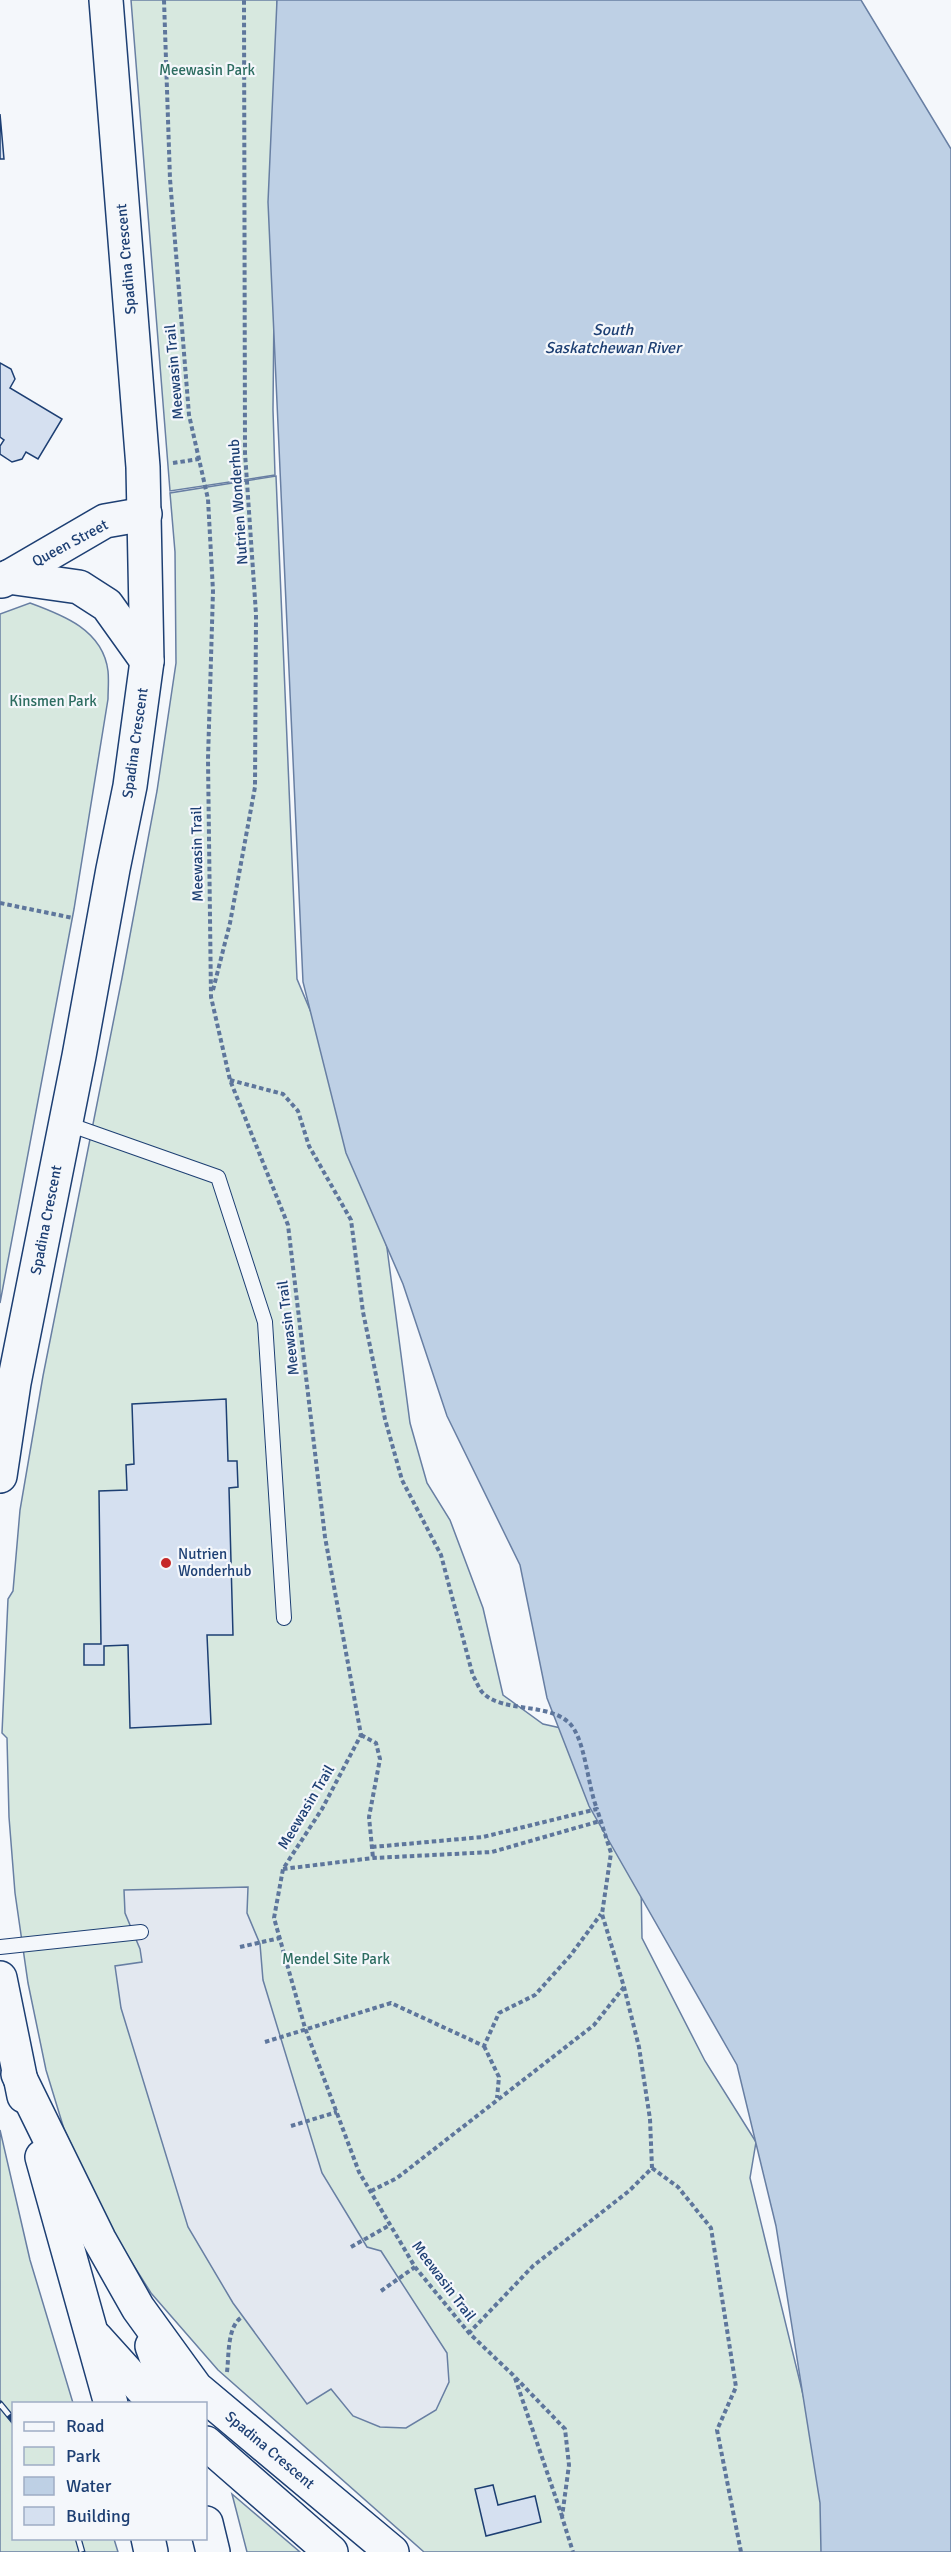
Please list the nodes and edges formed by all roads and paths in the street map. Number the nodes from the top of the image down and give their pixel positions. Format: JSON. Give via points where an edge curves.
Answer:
{"nodes":[{"id":1,"x":106,"y":0,"type":"edge"},
{"id":2,"x":164,"y":0,"type":"edge"},
{"id":3,"x":244,"y":0,"type":"edge"},
{"id":4,"x":145,"y":514,"type":"junction"},
{"id":5,"x":4,"y":580,"type":"edge"},
{"id":6,"x":147,"y":661,"type":"junction"},
{"id":7,"x":0,"y":903,"type":"edge"},
{"id":8,"x":79,"y":919,"type":"dead end"},
{"id":9,"x":211,"y":997,"type":"junction"},
{"id":10,"x":230,"y":1080,"type":"junction"},
{"id":11,"x":65,"y":1123,"type":"junction"},
{"id":12,"x":0,"y":1476,"type":"edge"},
{"id":13,"x":284,"y":1617,"type":"dead end"},
{"id":14,"x":361,"y":1735,"type":"junction"},
{"id":15,"x":597,"y":1809,"type":"junction"},
{"id":16,"x":600,"y":1821,"type":"junction"},
{"id":17,"x":372,"y":1847,"type":"junction"},
{"id":18,"x":373,"y":1858,"type":"junction"},
{"id":19,"x":282,"y":1869,"type":"junction"},
{"id":20,"x":602,"y":1914,"type":"junction"},
{"id":21,"x":141,"y":1932,"type":"dead end"},
{"id":22,"x":280,"y":1938,"type":"junction"},
{"id":23,"x":0,"y":1947,"type":"edge"},
{"id":24,"x":240,"y":1947,"type":"dead end"},
{"id":25,"x":0,"y":1978,"type":"edge"},
{"id":26,"x":624,"y":1987,"type":"junction"},
{"id":27,"x":305,"y":2028,"type":"junction"},
{"id":28,"x":265,"y":2042,"type":"dead end"},
{"id":29,"x":484,"y":2046,"type":"junction"},
{"id":30,"x":18,"y":2074,"type":"junction"},
{"id":31,"x":497,"y":2098,"type":"junction"},
{"id":32,"x":337,"y":2112,"type":"junction"},
{"id":33,"x":291,"y":2127,"type":"dead end"},
{"id":34,"x":652,"y":2168,"type":"junction"},
{"id":35,"x":371,"y":2192,"type":"junction"},
{"id":36,"x":390,"y":2225,"type":"junction"},
{"id":37,"x":351,"y":2247,"type":"dead end"},
{"id":38,"x":415,"y":2267,"type":"junction"},
{"id":39,"x":381,"y":2291,"type":"dead end"},
{"id":40,"x":138,"y":2308,"type":"junction"},
{"id":41,"x":242,"y":2317,"type":"dead end"},
{"id":42,"x":469,"y":2333,"type":"junction"},
{"id":43,"x":93,"y":2334,"type":"junction"},
{"id":44,"x":513,"y":2375,"type":"junction"},
{"id":45,"x":111,"y":2402,"type":"edge"},
{"id":46,"x":158,"y":2402,"type":"edge"},
{"id":47,"x":173,"y":2402,"type":"edge"},
{"id":48,"x":224,"y":2412,"type":"junction"},
{"id":49,"x":207,"y":2445,"type":"edge"},
{"id":50,"x":562,"y":2517,"type":"junction"},
{"id":51,"x":207,"y":2527,"type":"edge"},
{"id":52,"x":213,"y":2552,"type":"edge"},
{"id":53,"x":331,"y":2552,"type":"edge"},
{"id":54,"x":392,"y":2552,"type":"edge"},
{"id":55,"x":573,"y":2552,"type":"edge"},
{"id":56,"x":741,"y":2552,"type":"edge"}],
"edges":[{"from":1,"to":4,"type":"street","name":"Spadina Crescent"},
{"from":2,"to":9,"type":"path","name":"Meewasin Trail","via":[[170,179],[188,403],[208,499],[213,591],[208,759]]},
{"from":3,"to":9,"type":"path","name":"Nutrien Wonderhub","via":[[245,453],[256,614],[255,787],[230,923]]},
{"from":4,"to":5,"type":"street","name":"Queen Street","via":[[105,521]]},
{"from":4,"to":6,"type":"street","name":"Spadina Crescent"},
{"from":5,"to":6,"type":"street","via":[[79,587],[107,605]]},
{"from":6,"to":11,"type":"street","name":"Spadina Crescent","via":[[130,786]]},
{"from":7,"to":8,"type":"path"},
{"from":9,"to":10,"type":"path","name":"Meewasin Trail"},
{"from":10,"to":14,"type":"path","name":"Meewasin Trail","via":[[288,1226],[325,1537]]},
{"from":10,"to":15,"type":"path","via":[[283,1094],[298,1111],[309,1146],[351,1220],[363,1312],[385,1419],[402,1480],[441,1555],[473,1676],[482,1692],[493,1699],[559,1715],[574,1728]]},
{"from":11,"to":12,"type":"street","name":"Spadina Crescent","via":[[14,1383]]},
{"from":11,"to":13,"type":"lane","via":[[218,1177],[265,1322]]},
{"from":14,"to":17,"type":"path","via":[[376,1743],[380,1759],[369,1817]]},
{"from":14,"to":19,"type":"path","name":"Meewasin Trail","via":[[322,1809]]},
{"from":15,"to":16,"type":"path"},
{"from":15,"to":17,"type":"path","via":[[483,1838]]},
{"from":16,"to":18,"type":"path","via":[[492,1852]]},
{"from":16,"to":20,"type":"path","via":[[611,1853]]},
{"from":17,"to":18,"type":"path"},
{"from":18,"to":19,"type":"path"},
{"from":19,"to":22,"type":"path","name":"Meewasin Trail","via":[[274,1918]]},
{"from":20,"to":26,"type":"path"},
{"from":20,"to":29,"type":"path","via":[[535,1995],[499,2013]]},
{"from":21,"to":23,"type":"lane"},
{"from":22,"to":24,"type":"path"},
{"from":22,"to":27,"type":"path","name":"Meewasin Trail"},
{"from":25,"to":30,"type":"street","name":"Spadina Crescent"},
{"from":26,"to":31,"type":"path","via":[[594,2025]]},
{"from":26,"to":34,"type":"path","via":[[650,2119]]},
{"from":27,"to":28,"type":"path"},
{"from":27,"to":29,"type":"path","via":[[391,2002]]},
{"from":27,"to":32,"type":"path","name":"Meewasin Trail"},
{"from":29,"to":31,"type":"path","via":[[499,2077]]},
{"from":30,"to":40,"type":"street","name":"Spadina Crescent","via":[[99,2239]]},
{"from":30,"to":43,"type":"street","name":"Spadina Crescent"},
{"from":31,"to":35,"type":"path","via":[[397,2178]]},
{"from":32,"to":33,"type":"path"},
{"from":32,"to":35,"type":"path","name":"Meewasin Trail","via":[[359,2172]]},
{"from":34,"to":42,"type":"path","via":[[629,2191],[533,2266]]},
{"from":34,"to":56,"type":"path","via":[[678,2187],[711,2228],[736,2387],[717,2430]]},
{"from":35,"to":36,"type":"path","name":"Meewasin Trail"},
{"from":36,"to":37,"type":"path"},
{"from":36,"to":38,"type":"path","name":"Meewasin Trail"},
{"from":38,"to":39,"type":"path"},
{"from":38,"to":42,"type":"path","name":"Meewasin Trail"},
{"from":40,"to":47,"type":"street","name":"Spadina Crescent"},
{"from":40,"to":48,"type":"street","name":"Spadina Crescent","via":[[196,2388]]},
{"from":41,"to":48,"type":"path","via":[[232,2333]]},
{"from":42,"to":44,"type":"path","name":"Meewasin Trail"},
{"from":43,"to":45,"type":"street","name":"Spadina Crescent"},
{"from":43,"to":46,"type":"street","name":"Spadina Crescent"},
{"from":44,"to":50,"type":"path"},
{"from":44,"to":50,"type":"path","name":"Meewasin Trail","via":[[565,2429],[569,2465]]},
{"from":48,"to":54,"type":"street","name":"Spadina Crescent"},
{"from":49,"to":53,"type":"street"},
{"from":50,"to":55,"type":"path","name":"Meewasin Trail"},
{"from":51,"to":52,"type":"street"}]}
